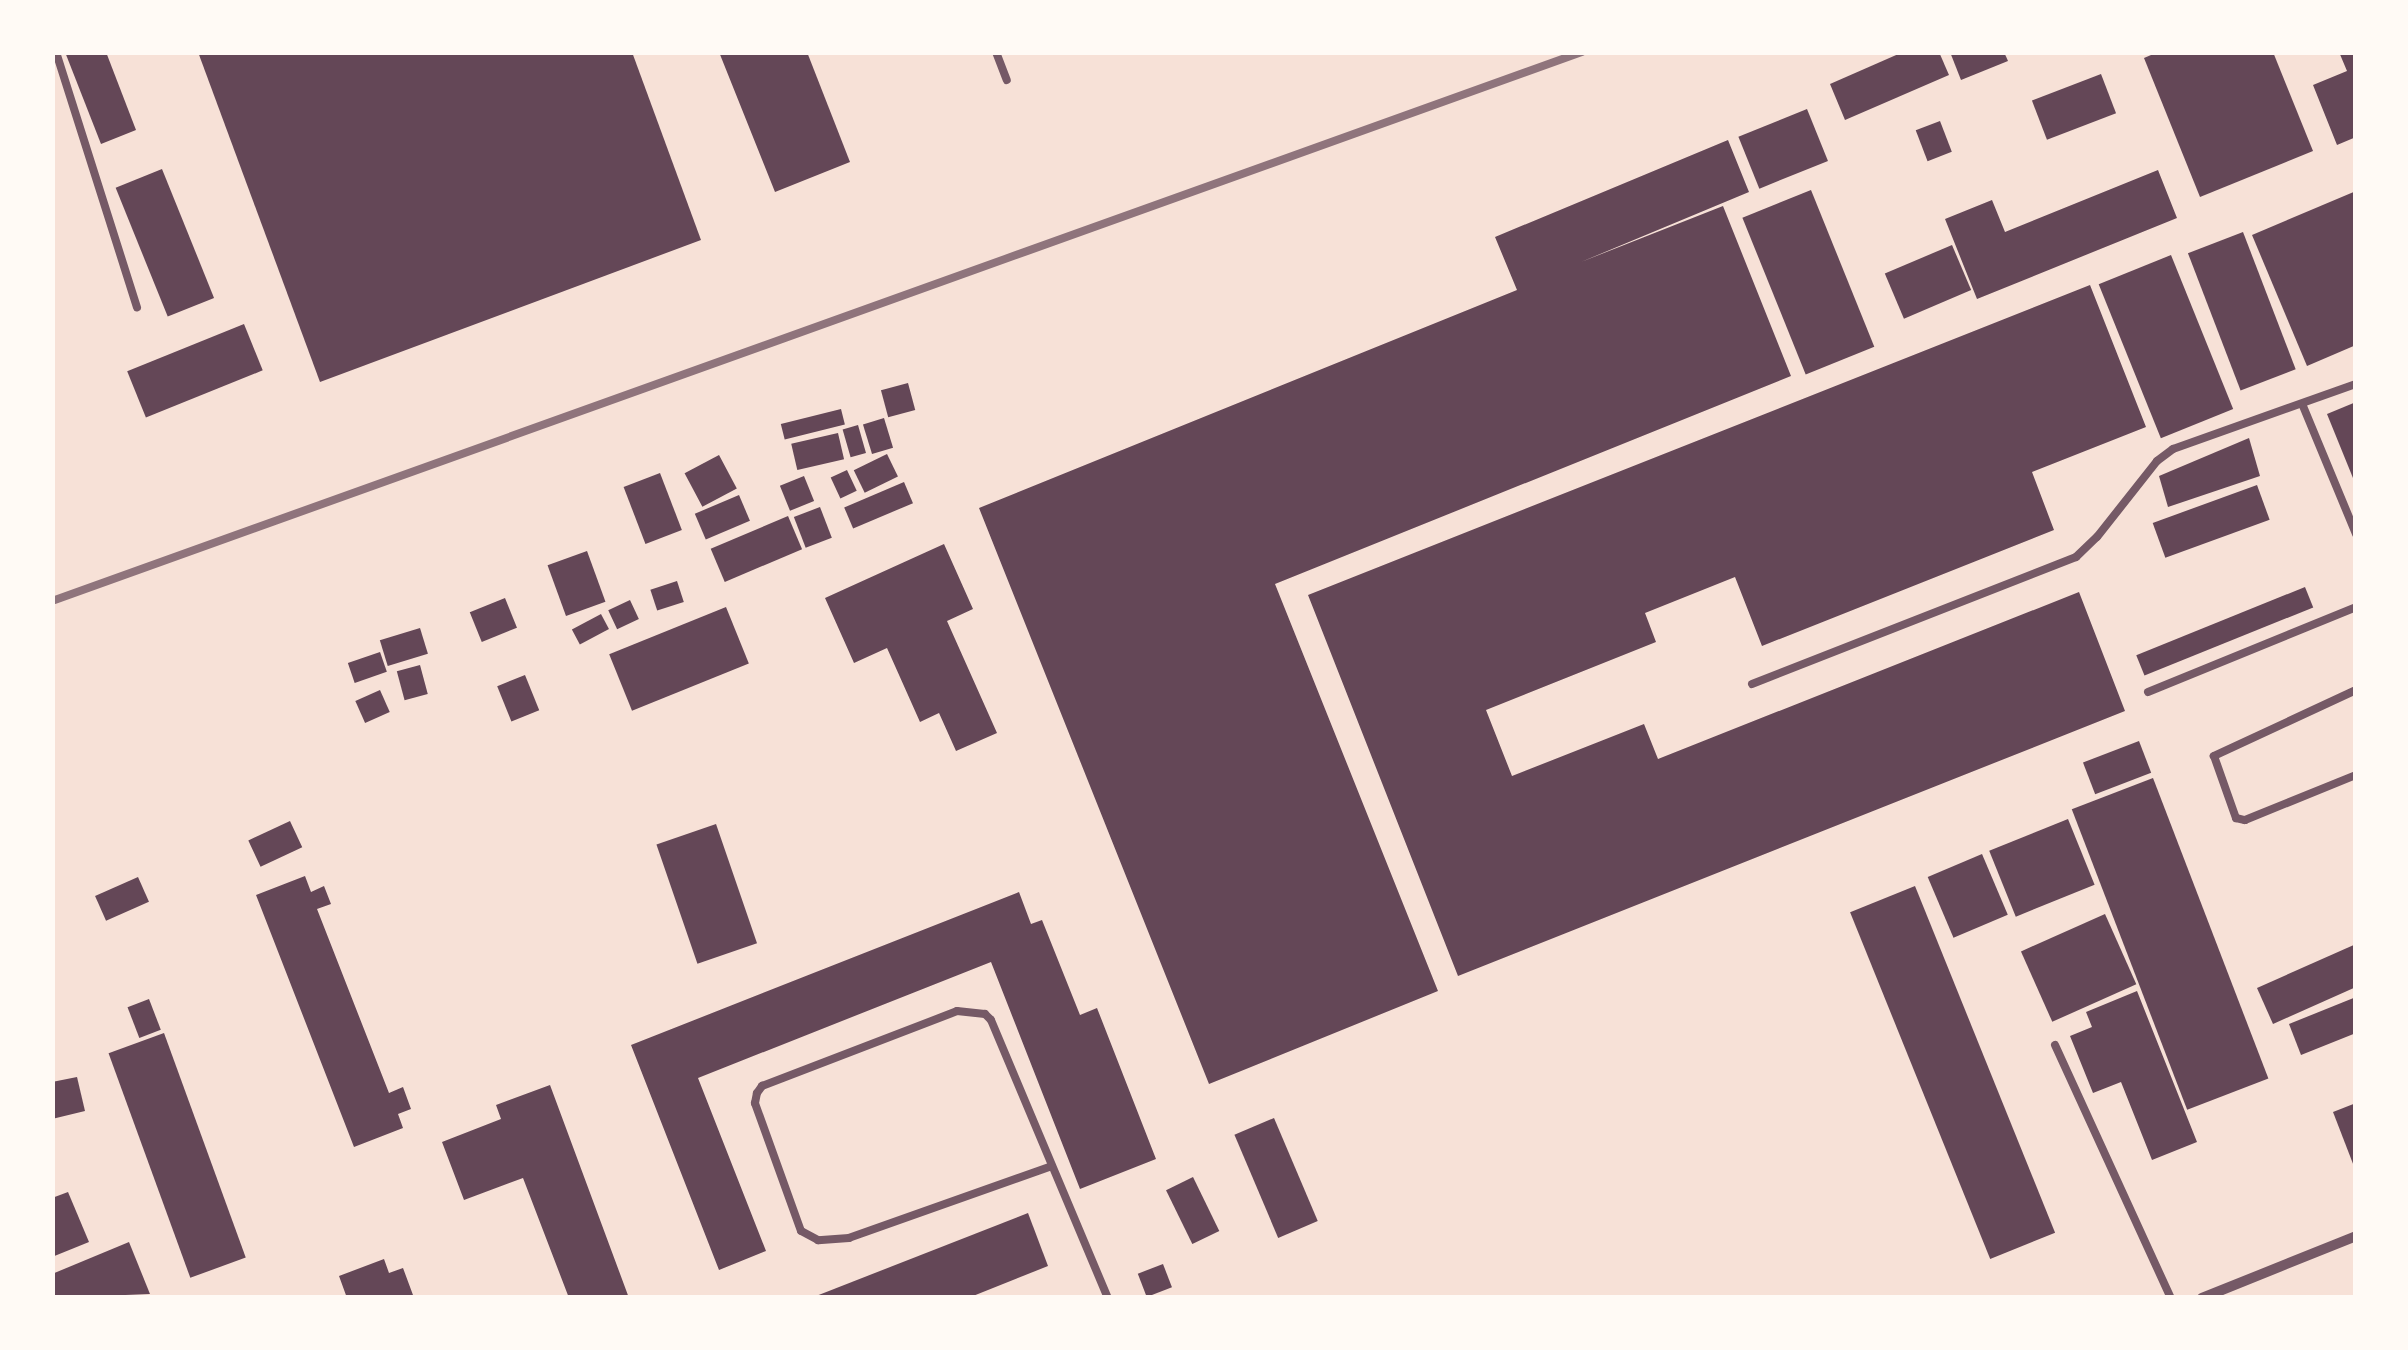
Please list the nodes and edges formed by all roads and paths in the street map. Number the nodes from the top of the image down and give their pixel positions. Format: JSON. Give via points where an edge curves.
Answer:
{"nodes":[{"id":1,"x":56,"y":52,"type":"edge"},
{"id":2,"x":996,"y":52,"type":"edge"},
{"id":3,"x":1007,"y":80,"type":"dead end"},
{"id":4,"x":137,"y":307,"type":"dead end"},
{"id":5,"x":2356,"y":384,"type":"edge"},
{"id":6,"x":2303,"y":406,"type":"junction"},
{"id":7,"x":2356,"y":534,"type":"edge"},
{"id":8,"x":2356,"y":607,"type":"edge"},
{"id":9,"x":1752,"y":684,"type":"dead end"},
{"id":10,"x":2356,"y":690,"type":"edge"},
{"id":11,"x":2148,"y":692,"type":"dead end"},
{"id":12,"x":2356,"y":775,"type":"edge"},
{"id":13,"x":2055,"y":1045,"type":"dead end"},
{"id":14,"x":1052,"y":1166,"type":"junction"},
{"id":15,"x":2356,"y":1236,"type":"edge"},
{"id":16,"x":1108,"y":1298,"type":"edge"},
{"id":17,"x":2171,"y":1298,"type":"edge"},
{"id":18,"x":2202,"y":1298,"type":"edge"}],
"edges":[{"from":1,"to":4,"type":"lane"},
{"from":2,"to":3,"type":"lane"},
{"from":5,"to":6,"type":"lane"},
{"from":6,"to":7,"type":"lane"},
{"from":6,"to":9,"type":"lane","via":[[2157,460],[2076,558]]},
{"from":8,"to":11,"type":"lane"},
{"from":10,"to":12,"type":"lane","via":[[2214,756],[2236,818],[2245,820]]},
{"from":13,"to":17,"type":"lane"},
{"from":14,"to":14,"type":"lane","via":[[991,1020],[976,1010],[957,1010],[756,1093],[754,1103],[801,1230],[818,1240],[849,1238]]},
{"from":14,"to":16,"type":"lane"},
{"from":15,"to":18,"type":"street"}]}
